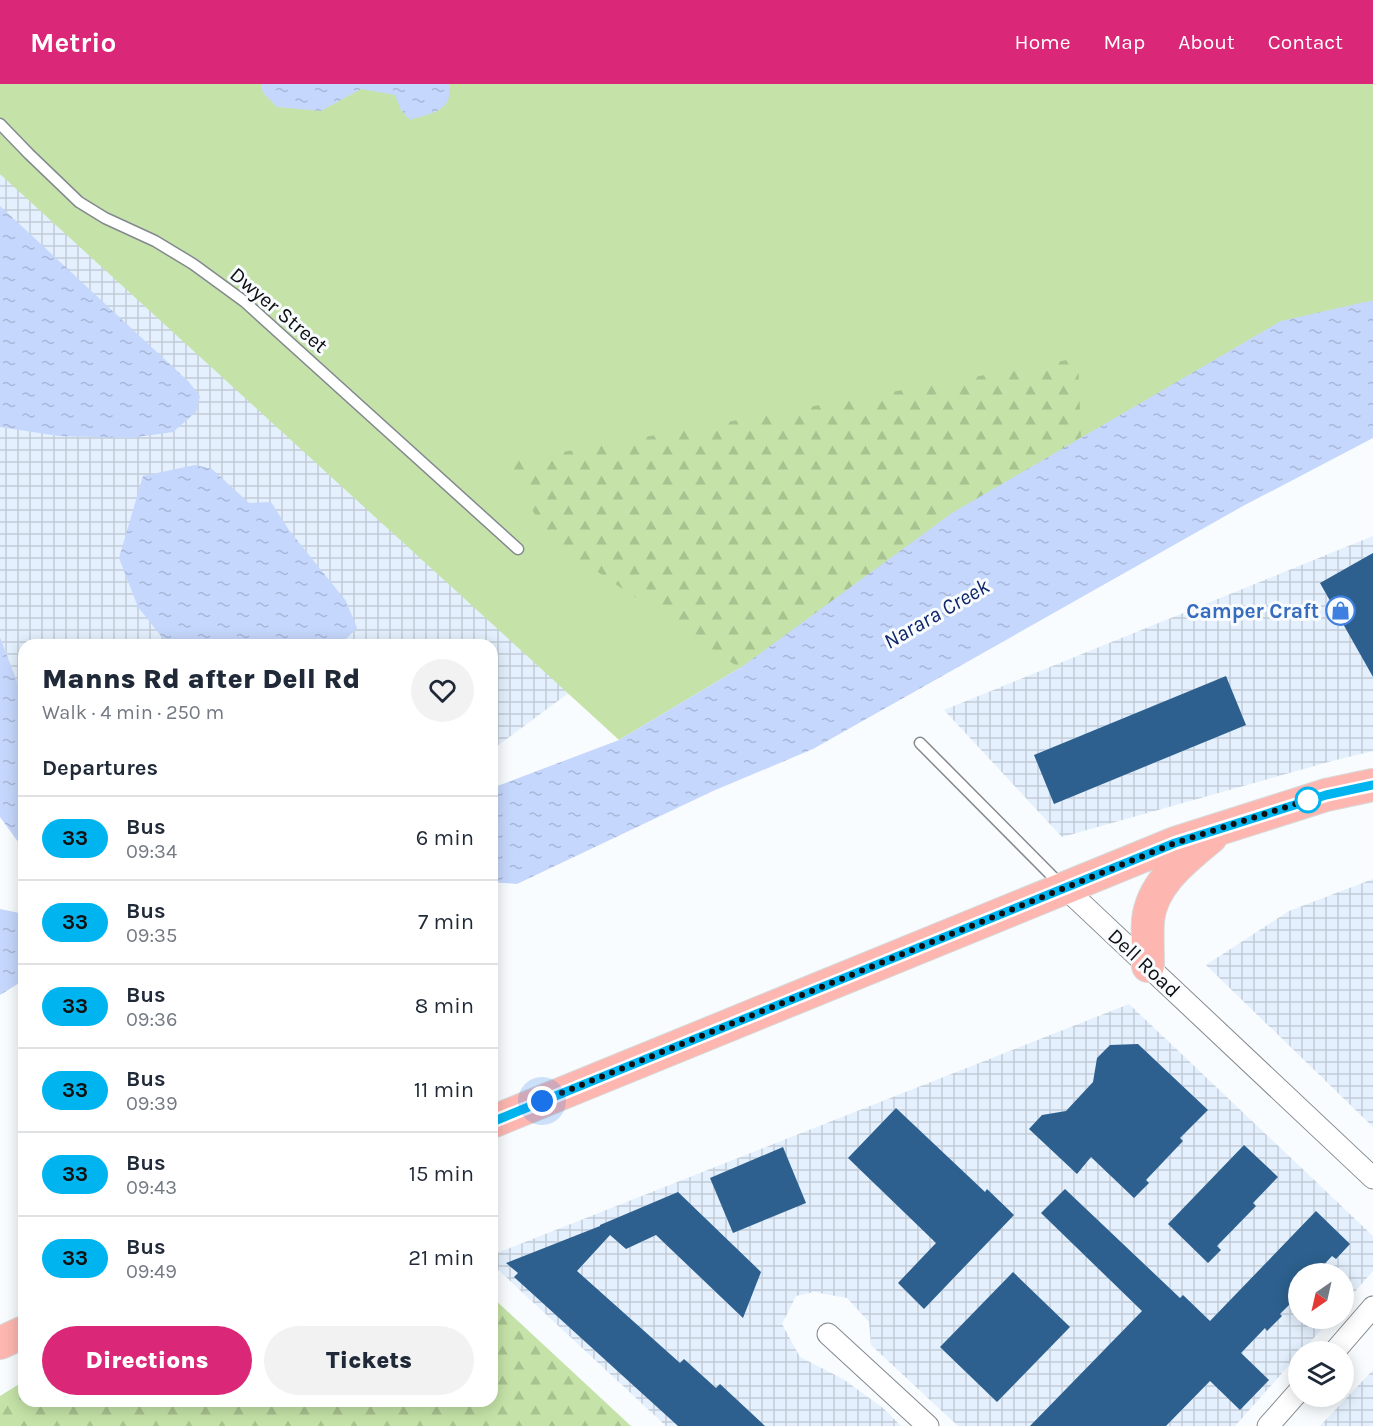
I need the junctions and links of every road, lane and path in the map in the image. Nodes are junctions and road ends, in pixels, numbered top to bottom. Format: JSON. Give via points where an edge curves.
{"nodes":[{"id":1,"x":0,"y":124,"type":"edge"},
{"id":2,"x":518,"y":549,"type":"dead end"},
{"id":3,"x":920,"y":743,"type":"dead end"},
{"id":4,"x":1373,"y":785,"type":"edge"},
{"id":5,"x":1221,"y":828,"type":"junction"},
{"id":6,"x":1064,"y":887,"type":"junction"},
{"id":7,"x":1148,"y":966,"type":"junction"},
{"id":8,"x":498,"y":1120,"type":"edge"},
{"id":9,"x":1373,"y":1178,"type":"edge"},
{"id":10,"x":1373,"y":1307,"type":"edge"},
{"id":11,"x":828,"y":1334,"type":"dead end"},
{"id":12,"x":18,"y":1335,"type":"edge"},
{"id":13,"x":1344,"y":1341,"type":"edge"},
{"id":14,"x":0,"y":1343,"type":"edge"},
{"id":15,"x":1288,"y":1403,"type":"edge"},
{"id":16,"x":928,"y":1426,"type":"edge"},
{"id":17,"x":1268,"y":1426,"type":"edge"}],
"edges":[{"from":1,"to":2,"type":"lane","name":"Dwyer Street","via":[[79,202],[155,241],[245,302]]},
{"from":3,"to":6,"type":"lane","name":"Dell Road"},
{"from":4,"to":5,"type":"main road","via":[[1326,795]]},
{"from":5,"to":6,"type":"main road"},
{"from":5,"to":7,"type":"main road","via":[[1177,866],[1155,895],[1148,918]]},
{"from":6,"to":7,"type":"street","name":"Dell Road"},
{"from":6,"to":8,"type":"main road"},
{"from":7,"to":9,"type":"street","name":"Dell Road"},
{"from":10,"to":13,"type":"street"},
{"from":11,"to":16,"type":"street"},
{"from":12,"to":14,"type":"main road"},
{"from":15,"to":17,"type":"street"}]}
